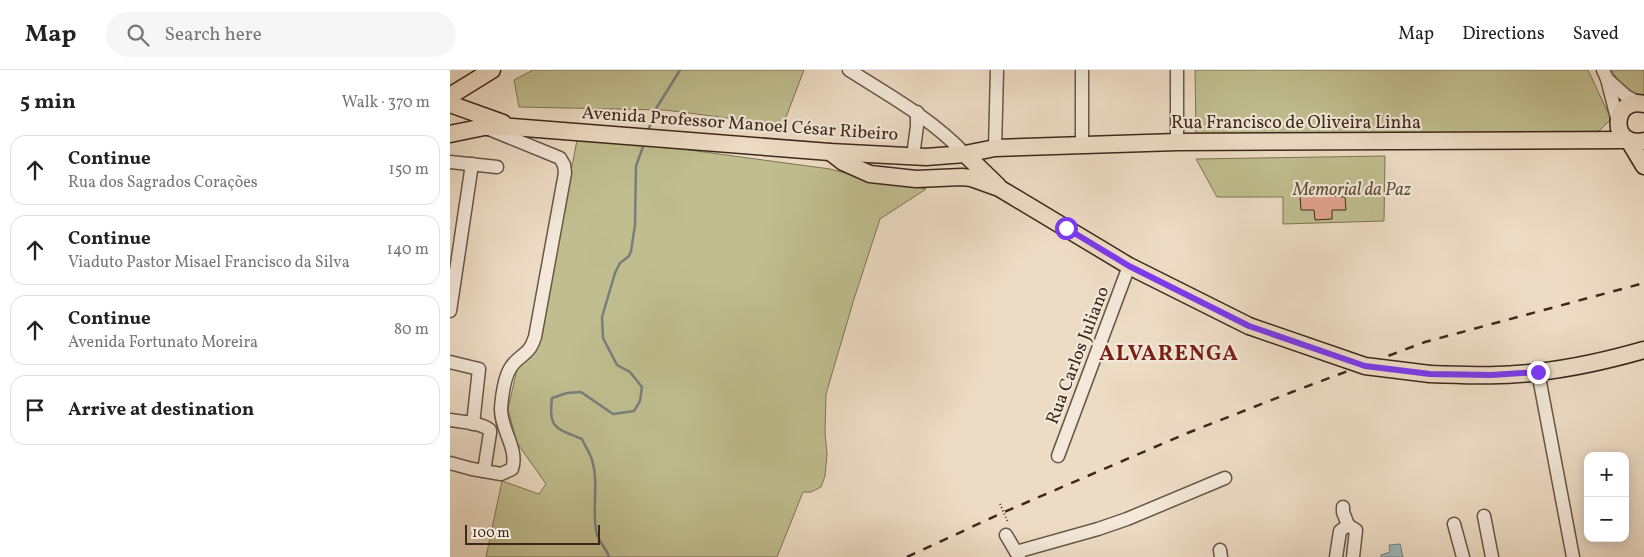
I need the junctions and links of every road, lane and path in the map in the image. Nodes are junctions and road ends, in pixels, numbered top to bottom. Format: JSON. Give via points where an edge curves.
{"nodes":[{"id":1,"x":849,"y":70,"type":"edge"},
{"id":2,"x":997,"y":70,"type":"edge"},
{"id":3,"x":1082,"y":70,"type":"edge"},
{"id":4,"x":1177,"y":70,"type":"edge"},
{"id":5,"x":483,"y":72,"type":"edge"},
{"id":6,"x":1605,"y":75,"type":"edge"},
{"id":7,"x":450,"y":84,"type":"edge"},
{"id":8,"x":450,"y":96,"type":"edge"},
{"id":9,"x":1642,"y":103,"type":"edge"},
{"id":10,"x":450,"y":104,"type":"edge"},
{"id":11,"x":472,"y":112,"type":"junction"},
{"id":12,"x":917,"y":112,"type":"junction"},
{"id":13,"x":484,"y":127,"type":"junction"},
{"id":14,"x":512,"y":127,"type":"junction"},
{"id":15,"x":450,"y":134,"type":"edge"},
{"id":16,"x":1627,"y":134,"type":"edge"},
{"id":17,"x":1177,"y":142,"type":"junction"},
{"id":18,"x":1082,"y":146,"type":"junction"},
{"id":19,"x":995,"y":148,"type":"junction"},
{"id":20,"x":830,"y":152,"type":"junction"},
{"id":21,"x":965,"y":154,"type":"junction"},
{"id":22,"x":913,"y":156,"type":"junction"},
{"id":23,"x":450,"y":162,"type":"edge"},
{"id":24,"x":472,"y":164,"type":"junction"},
{"id":25,"x":1644,"y":166,"type":"edge"},
{"id":26,"x":497,"y":167,"type":"dead end"},
{"id":27,"x":916,"y":179,"type":"junction"},
{"id":28,"x":999,"y":188,"type":"junction"},
{"id":29,"x":455,"y":241,"type":"edge"},
{"id":30,"x":454,"y":261,"type":"edge"},
{"id":31,"x":1129,"y":266,"type":"junction"},
{"id":32,"x":452,"y":281,"type":"edge"},
{"id":33,"x":451,"y":304,"type":"edge"},
{"id":34,"x":1644,"y":350,"type":"edge"},
{"id":35,"x":450,"y":362,"type":"edge"},
{"id":36,"x":1538,"y":372,"type":"junction"},
{"id":37,"x":450,"y":420,"type":"edge"},
{"id":38,"x":473,"y":424,"type":"junction"},
{"id":39,"x":1058,"y":456,"type":"dead end"},
{"id":40,"x":450,"y":463,"type":"edge"},
{"id":41,"x":484,"y":471,"type":"junction"},
{"id":42,"x":1225,"y":478,"type":"dead end"},
{"id":43,"x":1000,"y":504,"type":"dead end"},
{"id":44,"x":1343,"y":507,"type":"dead end"},
{"id":45,"x":1484,"y":516,"type":"dead end"},
{"id":46,"x":1008,"y":522,"type":"dead end"},
{"id":47,"x":1454,"y":524,"type":"dead end"},
{"id":48,"x":1348,"y":525,"type":"junction"},
{"id":49,"x":1006,"y":535,"type":"dead end"},
{"id":50,"x":1017,"y":554,"type":"edge"},
{"id":51,"x":1336,"y":557,"type":"edge"},
{"id":52,"x":1353,"y":557,"type":"edge"},
{"id":53,"x":1463,"y":557,"type":"edge"},
{"id":54,"x":1492,"y":557,"type":"edge"},
{"id":55,"x":1573,"y":557,"type":"edge"}],
"edges":[{"from":1,"to":12,"type":"street"},
{"from":2,"to":19,"type":"street"},
{"from":3,"to":18,"type":"street"},
{"from":4,"to":17,"type":"street"},
{"from":5,"to":7,"type":"main road"},
{"from":5,"to":8,"type":"main road"},
{"from":5,"to":11,"type":"main road","via":[[470,94]]},
{"from":6,"to":9,"type":"street","via":[[1626,96]]},
{"from":6,"to":16,"type":"street"},
{"from":9,"to":16,"type":"main road","via":[[1631,104],[1620,114]]},
{"from":10,"to":11,"type":"main road","name":"Avenida Professor Manoel César Ribeiro"},
{"from":11,"to":14,"type":"main road","name":"Avenida Professor Manoel César Ribeiro"},
{"from":12,"to":21,"type":"street"},
{"from":12,"to":22,"type":"street"},
{"from":13,"to":14,"type":"main road","name":"Avenida Professor Manoel César Ribeiro"},
{"from":13,"to":15,"type":"main road","name":"Avenida Professor Manoel César Ribeiro"},
{"from":13,"to":41,"type":"street","via":[[560,158],[565,173],[535,337],[530,348],[510,368],[505,382],[501,410],[514,462],[512,468],[501,474]]},
{"from":14,"to":20,"type":"main road","name":"Avenida Professor Manoel César Ribeiro"},
{"from":16,"to":17,"type":"main road","name":"Rua Francisco de Oliveira Linha","via":[[1608,133],[1583,141]]},
{"from":16,"to":25,"type":"main road"},
{"from":17,"to":18,"type":"main road","name":"Rua Francisco de Oliveira Linha"},
{"from":18,"to":19,"type":"main road","name":"Rua Francisco de Oliveira Linha"},
{"from":19,"to":21,"type":"main road","name":"Rua Francisco de Oliveira Linha"},
{"from":20,"to":22,"type":"main road","name":"Avenida Professor Manoel César Ribeiro"},
{"from":20,"to":27,"type":"main road","via":[[870,174]]},
{"from":21,"to":22,"type":"main road","name":"Avenida Professor Manoel César Ribeiro"},
{"from":21,"to":28,"type":"main road"},
{"from":22,"to":27,"type":"main road"},
{"from":23,"to":24,"type":"street"},
{"from":24,"to":26,"type":"street"},
{"from":24,"to":29,"type":"street"},
{"from":27,"to":28,"type":"main road","via":[[962,177]]},
{"from":28,"to":31,"type":"main road"},
{"from":29,"to":30,"type":"street"},
{"from":30,"to":32,"type":"street"},
{"from":31,"to":36,"type":"main road","bridge":true,"via":[[1249,326],[1365,366],[1430,374]]},
{"from":31,"to":39,"type":"street","name":"Rua Carlos Juliano"},
{"from":32,"to":33,"type":"street"},
{"from":34,"to":36,"type":"main road"},
{"from":35,"to":38,"type":"street","via":[[479,369]]},
{"from":36,"to":55,"type":"street"},
{"from":37,"to":38,"type":"street"},
{"from":38,"to":41,"type":"street","via":[[488,428],[490,433]]},
{"from":40,"to":41,"type":"street"},
{"from":42,"to":50,"type":"street","via":[[1127,519]]},
{"from":43,"to":46,"type":"path"},
{"from":44,"to":48,"type":"street"},
{"from":45,"to":54,"type":"street"},
{"from":47,"to":53,"type":"street"},
{"from":48,"to":51,"type":"street","via":[[1340,531]]},
{"from":48,"to":52,"type":"street","via":[[1356,530]]},
{"from":49,"to":50,"type":"street"}]}
